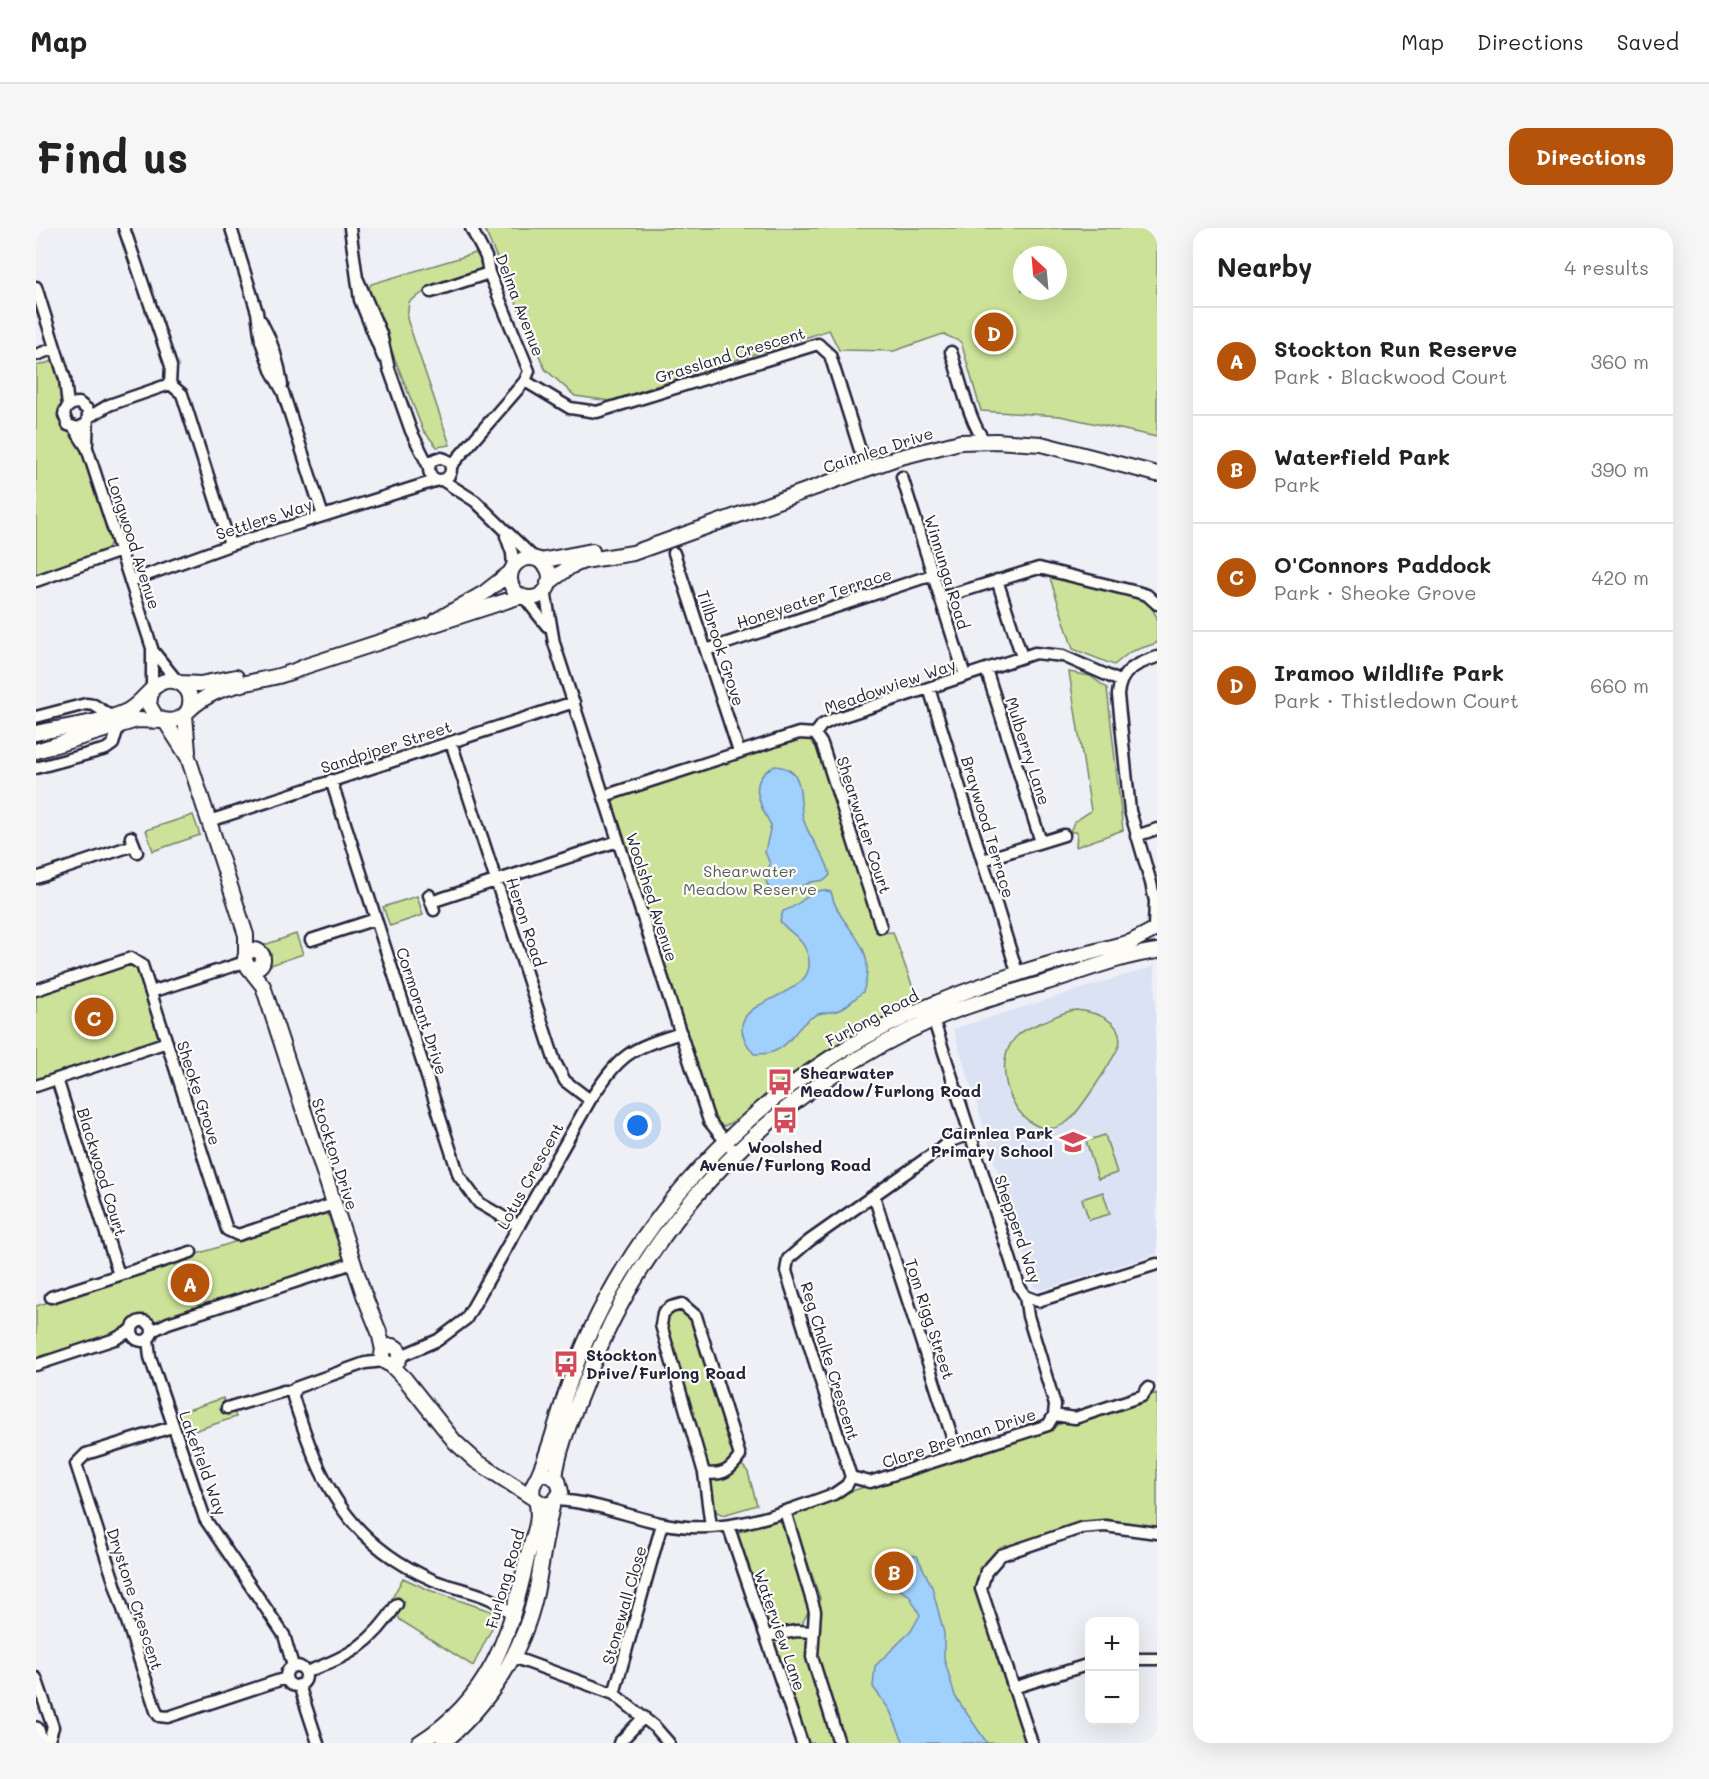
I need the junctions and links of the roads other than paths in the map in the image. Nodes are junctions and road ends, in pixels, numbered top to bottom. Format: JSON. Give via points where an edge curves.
{"nodes":[{"id":1,"x":124,"y":228,"type":"edge"},
{"id":2,"x":231,"y":228,"type":"edge"},
{"id":3,"x":350,"y":228,"type":"edge"},
{"id":4,"x":471,"y":228,"type":"edge"},
{"id":5,"x":489,"y":273,"type":"junction"},
{"id":6,"x":36,"y":287,"type":"edge"},
{"id":7,"x":431,"y":292,"type":"dead end"},
{"id":8,"x":55,"y":348,"type":"junction"},
{"id":9,"x":951,"y":352,"type":"dead end"},
{"id":10,"x":36,"y":355,"type":"edge"},
{"id":11,"x":525,"y":381,"type":"junction"},
{"id":12,"x":170,"y":384,"type":"junction"},
{"id":13,"x":82,"y":411,"type":"junction"},
{"id":14,"x":972,"y":422,"type":"junction"},
{"id":15,"x":74,"y":428,"type":"junction"},
{"id":16,"x":985,"y":441,"type":"junction"},
{"id":17,"x":416,"y":442,"type":"junction"},
{"id":18,"x":960,"y":442,"type":"junction"},
{"id":19,"x":87,"y":448,"type":"junction"},
{"id":20,"x":446,"y":463,"type":"junction"},
{"id":21,"x":429,"y":469,"type":"junction"},
{"id":22,"x":866,"y":470,"type":"junction"},
{"id":23,"x":1157,"y":474,"type":"edge"},
{"id":24,"x":902,"y":477,"type":"dead end"},
{"id":25,"x":440,"y":480,"type":"junction"},
{"id":26,"x":408,"y":489,"type":"junction"},
{"id":27,"x":464,"y":492,"type":"junction"},
{"id":28,"x":323,"y":516,"type":"junction"},
{"id":29,"x":502,"y":528,"type":"junction"},
{"id":30,"x":650,"y":545,"type":"junction"},
{"id":31,"x":230,"y":546,"type":"junction"},
{"id":32,"x":121,"y":551,"type":"junction"},
{"id":33,"x":674,"y":553,"type":"dead end"},
{"id":34,"x":538,"y":560,"type":"junction"},
{"id":35,"x":512,"y":570,"type":"junction"},
{"id":36,"x":932,"y":576,"type":"junction"},
{"id":37,"x":997,"y":580,"type":"junction"},
{"id":38,"x":36,"y":581,"type":"edge"},
{"id":39,"x":129,"y":581,"type":"junction"},
{"id":40,"x":547,"y":587,"type":"junction"},
{"id":41,"x":523,"y":596,"type":"junction"},
{"id":42,"x":940,"y":598,"type":"junction"},
{"id":43,"x":1157,"y":604,"type":"edge"},
{"id":44,"x":427,"y":627,"type":"junction"},
{"id":45,"x":554,"y":643,"type":"junction"},
{"id":46,"x":152,"y":648,"type":"junction"},
{"id":47,"x":705,"y":650,"type":"junction"},
{"id":48,"x":1022,"y":657,"type":"junction"},
{"id":49,"x":1157,"y":657,"type":"edge"},
{"id":50,"x":306,"y":666,"type":"junction"},
{"id":51,"x":986,"y":669,"type":"junction"},
{"id":52,"x":965,"y":676,"type":"junction"},
{"id":53,"x":1120,"y":681,"type":"junction"},
{"id":54,"x":179,"y":682,"type":"junction"},
{"id":55,"x":930,"y":688,"type":"junction"},
{"id":56,"x":152,"y":690,"type":"junction"},
{"id":57,"x":573,"y":702,"type":"junction"},
{"id":58,"x":186,"y":713,"type":"junction"},
{"id":59,"x":36,"y":717,"type":"edge"},
{"id":60,"x":115,"y":721,"type":"junction"},
{"id":61,"x":164,"y":721,"type":"junction"},
{"id":62,"x":36,"y":733,"type":"edge"},
{"id":63,"x":815,"y":734,"type":"junction"},
{"id":64,"x":451,"y":742,"type":"junction"},
{"id":65,"x":36,"y":751,"type":"edge"},
{"id":66,"x":739,"y":752,"type":"junction"},
{"id":67,"x":188,"y":757,"type":"junction"},
{"id":68,"x":36,"y":768,"type":"edge"},
{"id":69,"x":331,"y":780,"type":"junction"},
{"id":70,"x":603,"y":796,"type":"junction"},
{"id":71,"x":209,"y":821,"type":"junction"},
{"id":72,"x":1157,"y":829,"type":"edge"},
{"id":73,"x":1064,"y":835,"type":"dead end"},
{"id":74,"x":1136,"y":836,"type":"junction"},
{"id":75,"x":618,"y":841,"type":"junction"},
{"id":76,"x":1041,"y":842,"type":"junction"},
{"id":77,"x":134,"y":845,"type":"dead end"},
{"id":78,"x":983,"y":860,"type":"junction"},
{"id":79,"x":36,"y":878,"type":"edge"},
{"id":80,"x":497,"y":880,"type":"junction"},
{"id":81,"x":1151,"y":883,"type":"junction"},
{"id":82,"x":1157,"y":895,"type":"edge"},
{"id":83,"x":431,"y":902,"type":"dead end"},
{"id":84,"x":376,"y":919,"type":"junction"},
{"id":85,"x":881,"y":927,"type":"dead end"},
{"id":86,"x":1155,"y":927,"type":"edge"},
{"id":87,"x":311,"y":940,"type":"dead end"},
{"id":88,"x":1157,"y":950,"type":"edge"},
{"id":89,"x":252,"y":959,"type":"junction"},
{"id":90,"x":1018,"y":975,"type":"junction"},
{"id":91,"x":36,"y":990,"type":"edge"},
{"id":92,"x":151,"y":992,"type":"junction"},
{"id":93,"x":931,"y":1013,"type":"junction"},
{"id":94,"x":681,"y":1033,"type":"junction"},
{"id":95,"x":167,"y":1042,"type":"junction"},
{"id":96,"x":57,"y":1079,"type":"junction"},
{"id":97,"x":36,"y":1086,"type":"edge"},
{"id":98,"x":590,"y":1100,"type":"junction"},
{"id":99,"x":970,"y":1134,"type":"junction"},
{"id":100,"x":730,"y":1148,"type":"junction"},
{"id":101,"x":874,"y":1196,"type":"junction"},
{"id":102,"x":334,"y":1204,"type":"junction"},
{"id":103,"x":519,"y":1226,"type":"junction"},
{"id":104,"x":190,"y":1252,"type":"dead end"},
{"id":105,"x":353,"y":1263,"type":"junction"},
{"id":106,"x":1157,"y":1264,"type":"edge"},
{"id":107,"x":119,"y":1275,"type":"junction"},
{"id":108,"x":1025,"y":1296,"type":"junction"},
{"id":109,"x":51,"y":1297,"type":"dead end"},
{"id":110,"x":143,"y":1334,"type":"junction"},
{"id":111,"x":391,"y":1354,"type":"junction"},
{"id":112,"x":36,"y":1365,"type":"edge"},
{"id":113,"x":1148,"y":1388,"type":"dead end"},
{"id":114,"x":293,"y":1391,"type":"junction"},
{"id":115,"x":227,"y":1408,"type":"dead end"},
{"id":116,"x":1054,"y":1415,"type":"junction"},
{"id":117,"x":172,"y":1427,"type":"junction"},
{"id":118,"x":957,"y":1452,"type":"junction"},
{"id":119,"x":704,"y":1473,"type":"junction"},
{"id":120,"x":851,"y":1477,"type":"junction"},
{"id":121,"x":535,"y":1489,"type":"junction"},
{"id":122,"x":557,"y":1492,"type":"junction"},
{"id":123,"x":785,"y":1511,"type":"junction"},
{"id":124,"x":662,"y":1524,"type":"junction"},
{"id":125,"x":711,"y":1527,"type":"junction"},
{"id":126,"x":729,"y":1528,"type":"junction"},
{"id":127,"x":1157,"y":1533,"type":"edge"},
{"id":128,"x":521,"y":1593,"type":"junction"},
{"id":129,"x":499,"y":1602,"type":"junction"},
{"id":130,"x":397,"y":1604,"type":"dead end"},
{"id":131,"x":514,"y":1619,"type":"junction"},
{"id":132,"x":813,"y":1632,"type":"junction"},
{"id":133,"x":766,"y":1636,"type":"junction"},
{"id":134,"x":507,"y":1654,"type":"junction"},
{"id":135,"x":1139,"y":1659,"type":"edge"},
{"id":136,"x":1157,"y":1659,"type":"edge"},
{"id":137,"x":1085,"y":1665,"type":"edge"},
{"id":138,"x":293,"y":1666,"type":"junction"},
{"id":139,"x":306,"y":1672,"type":"junction"},
{"id":140,"x":36,"y":1678,"type":"edge"},
{"id":141,"x":286,"y":1678,"type":"junction"},
{"id":142,"x":299,"y":1685,"type":"junction"},
{"id":143,"x":1013,"y":1688,"type":"junction"},
{"id":144,"x":614,"y":1694,"type":"junction"},
{"id":145,"x":644,"y":1717,"type":"junction"},
{"id":146,"x":36,"y":1730,"type":"edge"},
{"id":147,"x":50,"y":1741,"type":"edge"},
{"id":148,"x":318,"y":1743,"type":"edge"},
{"id":149,"x":419,"y":1743,"type":"edge"},
{"id":150,"x":443,"y":1743,"type":"edge"},
{"id":151,"x":619,"y":1743,"type":"edge"},
{"id":152,"x":669,"y":1743,"type":"edge"},
{"id":153,"x":802,"y":1743,"type":"edge"},
{"id":154,"x":839,"y":1743,"type":"edge"},
{"id":155,"x":1032,"y":1743,"type":"edge"}],
"edges":[{"from":1,"to":12,"type":"street","via":[[171,366]]},
{"from":2,"to":28,"type":"street","via":[[257,312],[280,368],[283,392]]},
{"from":3,"to":17,"type":"street","via":[[358,280],[381,334],[389,369]]},
{"from":4,"to":5,"type":"street","name":"Delma Avenue","via":[[486,257]]},
{"from":5,"to":7,"type":"street"},
{"from":5,"to":11,"type":"street","name":"Delma Avenue","via":[[529,367]]},
{"from":6,"to":8,"type":"street","name":"Longwood Avenue"},
{"from":8,"to":10,"type":"street"},
{"from":8,"to":13,"type":"street","name":"Longwood Avenue","via":[[65,379]]},
{"from":9,"to":14,"type":"street"},
{"from":11,"to":20,"type":"street","name":"Delma Avenue","via":[[468,445]]},
{"from":11,"to":22,"type":"street","name":"Grassland Crescent","via":[[570,408],[597,412],[818,344],[830,355]]},
{"from":12,"to":13,"type":"street"},
{"from":12,"to":31,"type":"street","via":[[182,394]]},
{"from":13,"to":15,"type":"street"},
{"from":13,"to":15,"type":"street","name":"Longwood Avenue","via":[[64,419]]},
{"from":13,"to":19,"type":"street","name":"Longwood Avenue"},
{"from":14,"to":16,"type":"street"},
{"from":14,"to":18,"type":"street"},
{"from":15,"to":19,"type":"street","name":"Longwood Avenue"},
{"from":16,"to":18,"type":"street","name":"Cairnlea Drive"},
{"from":16,"to":23,"type":"street","name":"Cairnlea Drive","via":[[1041,444]]},
{"from":17,"to":20,"type":"street"},
{"from":17,"to":21,"type":"street"},
{"from":18,"to":22,"type":"street","name":"Cairnlea Drive"},
{"from":19,"to":32,"type":"street","name":"Longwood Avenue"},
{"from":20,"to":21,"type":"street","name":"Settlers Way","via":[[432,461]]},
{"from":20,"to":25,"type":"street"},
{"from":20,"to":27,"type":"street"},
{"from":21,"to":25,"type":"street"},
{"from":21,"to":26,"type":"street","name":"Settlers Way"},
{"from":22,"to":30,"type":"street","name":"Cairnlea Drive"},
{"from":24,"to":36,"type":"street","name":"Winnunga Road"},
{"from":25,"to":26,"type":"street","name":"Settlers Way"},
{"from":25,"to":27,"type":"street"},
{"from":26,"to":28,"type":"street","name":"Settlers Way"},
{"from":27,"to":29,"type":"street"},
{"from":28,"to":31,"type":"street","name":"Settlers Way"},
{"from":29,"to":34,"type":"street"},
{"from":29,"to":35,"type":"street","via":[[512,553]]},
{"from":30,"to":34,"type":"street","name":"Cairnlea Drive"},
{"from":30,"to":40,"type":"street","name":"Cairnlea Drive","via":[[620,557],[571,566]]},
{"from":31,"to":39,"type":"street","name":"Settlers Way"},
{"from":32,"to":38,"type":"street"},
{"from":32,"to":39,"type":"street","name":"Longwood Avenue"},
{"from":33,"to":47,"type":"street","name":"Tillbrook Grove"},
{"from":34,"to":35,"type":"street","via":[[523,560]]},
{"from":34,"to":40,"type":"street","via":[[548,571]]},
{"from":35,"to":41,"type":"street","via":[[513,588]]},
{"from":35,"to":44,"type":"street","via":[[484,593]]},
{"from":36,"to":42,"type":"street","name":"Winnunga Road"},
{"from":36,"to":47,"type":"street","name":"Honeyeater Terrace"},
{"from":37,"to":42,"type":"street"},
{"from":37,"to":43,"type":"street","via":[[1031,569],[1046,569],[1147,595]]},
{"from":37,"to":48,"type":"street"},
{"from":39,"to":46,"type":"street","name":"Longwood Avenue"},
{"from":40,"to":41,"type":"street","via":[[536,596]]},
{"from":40,"to":45,"type":"street","name":"Woolshed Avenue"},
{"from":41,"to":44,"type":"street"},
{"from":41,"to":45,"type":"street","name":"Woolshed Avenue","via":[[544,621]]},
{"from":42,"to":52,"type":"street","name":"Winnunga Road"},
{"from":44,"to":50,"type":"street"},
{"from":45,"to":57,"type":"street","name":"Woolshed Avenue"},
{"from":46,"to":54,"type":"street","name":"Longwood Avenue"},
{"from":46,"to":56,"type":"street","name":"Longwood Avenue"},
{"from":47,"to":66,"type":"street","name":"Tillbrook Grove"},
{"from":48,"to":51,"type":"street","name":"Meadowview Way"},
{"from":48,"to":53,"type":"street","name":"Meadowview Way","via":[[1035,653],[1063,656]]},
{"from":49,"to":53,"type":"street","via":[[1134,665]]},
{"from":50,"to":54,"type":"street","via":[[200,684]]},
{"from":50,"to":58,"type":"street","via":[[280,677],[221,689],[201,698]]},
{"from":51,"to":52,"type":"street","name":"Meadowview Way"},
{"from":51,"to":76,"type":"street","name":"Mulberry Lane"},
{"from":52,"to":55,"type":"street","name":"Meadowview Way"},
{"from":53,"to":74,"type":"street","via":[[1118,695]]},
{"from":54,"to":56,"type":"street","via":[[163,681]]},
{"from":54,"to":58,"type":"street","via":[[189,693]]},
{"from":55,"to":63,"type":"street","name":"Meadowview Way","via":[[834,719]]},
{"from":55,"to":78,"type":"street","name":"Braywood Terrace"},
{"from":56,"to":60,"type":"street"},
{"from":56,"to":61,"type":"street","via":[[151,711]]},
{"from":57,"to":64,"type":"street","name":"Sandpiper Street"},
{"from":57,"to":70,"type":"street","name":"Woolshed Avenue"},
{"from":58,"to":61,"type":"street","via":[[176,721]]},
{"from":58,"to":67,"type":"street"},
{"from":59,"to":60,"type":"street","via":[[86,704],[94,705]]},
{"from":60,"to":61,"type":"street"},
{"from":60,"to":62,"type":"street"},
{"from":60,"to":65,"type":"street"},
{"from":60,"to":68,"type":"street","via":[[113,744],[106,749]]},
{"from":61,"to":67,"type":"street"},
{"from":63,"to":66,"type":"street","name":"Meadowview Way","via":[[799,733]]},
{"from":63,"to":85,"type":"street","name":"Shearwater Court","via":[[822,744]]},
{"from":64,"to":69,"type":"street","name":"Sandpiper Street"},
{"from":64,"to":80,"type":"street","name":"Heron Road"},
{"from":66,"to":70,"type":"street","name":"Meadowview Way"},
{"from":67,"to":71,"type":"street"},
{"from":69,"to":71,"type":"street","name":"Sandpiper Street"},
{"from":69,"to":84,"type":"street","name":"Cormorant Drive"},
{"from":70,"to":75,"type":"street","name":"Woolshed Avenue"},
{"from":71,"to":89,"type":"street"},
{"from":72,"to":74,"type":"street"},
{"from":73,"to":76,"type":"street"},
{"from":74,"to":81,"type":"street"},
{"from":75,"to":80,"type":"street"},
{"from":75,"to":94,"type":"street","name":"Woolshed Avenue"},
{"from":76,"to":78,"type":"street"},
{"from":77,"to":79,"type":"street"},
{"from":78,"to":90,"type":"street","name":"Braywood Terrace"},
{"from":80,"to":83,"type":"street"},
{"from":80,"to":98,"type":"street","name":"Heron Road","via":[[555,1062],[565,1081]]},
{"from":81,"to":82,"type":"street"},
{"from":81,"to":86,"type":"street"},
{"from":84,"to":87,"type":"street"},
{"from":84,"to":103,"type":"street","name":"Cormorant Drive","via":[[459,1176],[479,1203]]},
{"from":86,"to":88,"type":"street","via":[[1152,942]]},
{"from":86,"to":90,"type":"street","name":"Furlong Road","via":[[1131,942]]},
{"from":88,"to":93,"type":"street","name":"Furlong Road"},
{"from":89,"to":92,"type":"street"},
{"from":89,"to":102,"type":"street","name":"Stockton Drive"},
{"from":90,"to":93,"type":"street","name":"Furlong Road"},
{"from":91,"to":92,"type":"street","name":"Sheoke Grove","via":[[131,958],[142,965]]},
{"from":92,"to":95,"type":"street","name":"Sheoke Grove"},
{"from":93,"to":99,"type":"street","name":"Shepperd Way"},
{"from":93,"to":100,"type":"street","name":"Furlong Road","via":[[873,1033],[798,1080]]},
{"from":94,"to":98,"type":"street","name":"Lotus Crescent","via":[[628,1053],[611,1068]]},
{"from":94,"to":100,"type":"street","name":"Woolshed Avenue","via":[[709,1121]]},
{"from":95,"to":96,"type":"street"},
{"from":95,"to":102,"type":"street","name":"Sheoke Grove","via":[[229,1232],[238,1235]]},
{"from":96,"to":97,"type":"street"},
{"from":96,"to":107,"type":"street","name":"Blackwood Court"},
{"from":98,"to":103,"type":"street","name":"Lotus Crescent"},
{"from":99,"to":101,"type":"street","name":"Reg Chalke Crescent","via":[[951,1141]]},
{"from":99,"to":108,"type":"street","name":"Shepperd Way"},
{"from":100,"to":121,"type":"street","name":"Furlong Road","via":[[672,1201],[606,1300],[569,1382]]},
{"from":100,"to":122,"type":"street","name":"Furlong Road","via":[[666,1232],[623,1300],[591,1366],[559,1450]]},
{"from":101,"to":118,"type":"street","name":"Tom Rigg Street"},
{"from":101,"to":120,"type":"street","name":"Reg Chalke Crescent","via":[[809,1241],[788,1259],[786,1271]]},
{"from":102,"to":105,"type":"street","name":"Stockton Drive"},
{"from":103,"to":111,"type":"street","name":"Lotus Crescent","via":[[466,1319],[438,1340]]},
{"from":104,"to":107,"type":"street"},
{"from":105,"to":110,"type":"street"},
{"from":105,"to":111,"type":"street","name":"Stockton Drive"},
{"from":106,"to":108,"type":"street","name":"Shepperd Way","via":[[1038,1301]]},
{"from":107,"to":109,"type":"street"},
{"from":108,"to":116,"type":"street","name":"Clare Brennan Drive","via":[[1055,1405]]},
{"from":110,"to":112,"type":"street"},
{"from":110,"to":117,"type":"street","name":"Lakefield Way"},
{"from":111,"to":114,"type":"street","via":[[298,1385]]},
{"from":111,"to":121,"type":"street","via":[[454,1442],[507,1479]]},
{"from":113,"to":116,"type":"street","via":[[1142,1396],[1075,1418]]},
{"from":114,"to":115,"type":"street","via":[[284,1390]]},
{"from":114,"to":129,"type":"street","via":[[319,1472],[360,1531],[402,1563],[433,1580]]},
{"from":116,"to":118,"type":"street","name":"Clare Brennan Drive","via":[[1048,1425]]},
{"from":117,"to":138,"type":"street","name":"Lakefield Way","via":[[205,1519],[284,1635]]},
{"from":117,"to":141,"type":"street","name":"Drystone Crescent","via":[[86,1454],[76,1464],[156,1711],[162,1717],[172,1716]]},
{"from":118,"to":120,"type":"street","name":"Clare Brennan Drive","via":[[870,1482]]},
{"from":119,"to":119,"type":"street","via":[[661,1325],[663,1313],[682,1304],[696,1316],[740,1456],[731,1469],[717,1475]]},
{"from":119,"to":125,"type":"street"},
{"from":120,"to":123,"type":"street","via":[[841,1491]]},
{"from":121,"to":122,"type":"street","via":[[544,1504]]},
{"from":121,"to":122,"type":"street","via":[[546,1475]]},
{"from":121,"to":128,"type":"street","name":"Furlong Road","via":[[539,1520]]},
{"from":122,"to":124,"type":"street"},
{"from":122,"to":134,"type":"street","name":"Furlong Road","via":[[531,1611]]},
{"from":123,"to":126,"type":"street"},
{"from":123,"to":132,"type":"street","via":[[815,1611]]},
{"from":124,"to":125,"type":"street"},
{"from":124,"to":144,"type":"street","name":"Stonewall Close"},
{"from":125,"to":126,"type":"street"},
{"from":126,"to":133,"type":"street","name":"Waterview Lane"},
{"from":127,"to":143,"type":"street","via":[[1105,1526],[1081,1528],[1001,1555],[987,1572],[981,1589]]},
{"from":128,"to":129,"type":"street","via":[[514,1600]]},
{"from":128,"to":131,"type":"street","name":"Furlong Road"},
{"from":129,"to":131,"type":"street"},
{"from":130,"to":139,"type":"street","via":[[362,1645],[342,1659]]},
{"from":131,"to":134,"type":"street","name":"Furlong Road"},
{"from":132,"to":133,"type":"street","via":[[797,1630]]},
{"from":132,"to":154,"type":"street","via":[[812,1657]]},
{"from":133,"to":153,"type":"street","name":"Waterview Lane"},
{"from":134,"to":144,"type":"street"},
{"from":134,"to":149,"type":"street","name":"Furlong Road","via":[[462,1707]]},
{"from":134,"to":150,"type":"street","name":"Furlong Road","via":[[505,1673],[475,1713]]},
{"from":135,"to":136,"type":"street"},
{"from":137,"to":143,"type":"street"},
{"from":138,"to":139,"type":"street"},
{"from":138,"to":141,"type":"street","via":[[286,1672]]},
{"from":139,"to":142,"type":"street"},
{"from":140,"to":147,"type":"street","via":[[51,1719]]},
{"from":141,"to":142,"type":"street"},
{"from":142,"to":148,"type":"street"},
{"from":143,"to":155,"type":"street"},
{"from":144,"to":145,"type":"street"},
{"from":145,"to":151,"type":"street"},
{"from":145,"to":152,"type":"street"},
{"from":146,"to":147,"type":"main road"}]}
